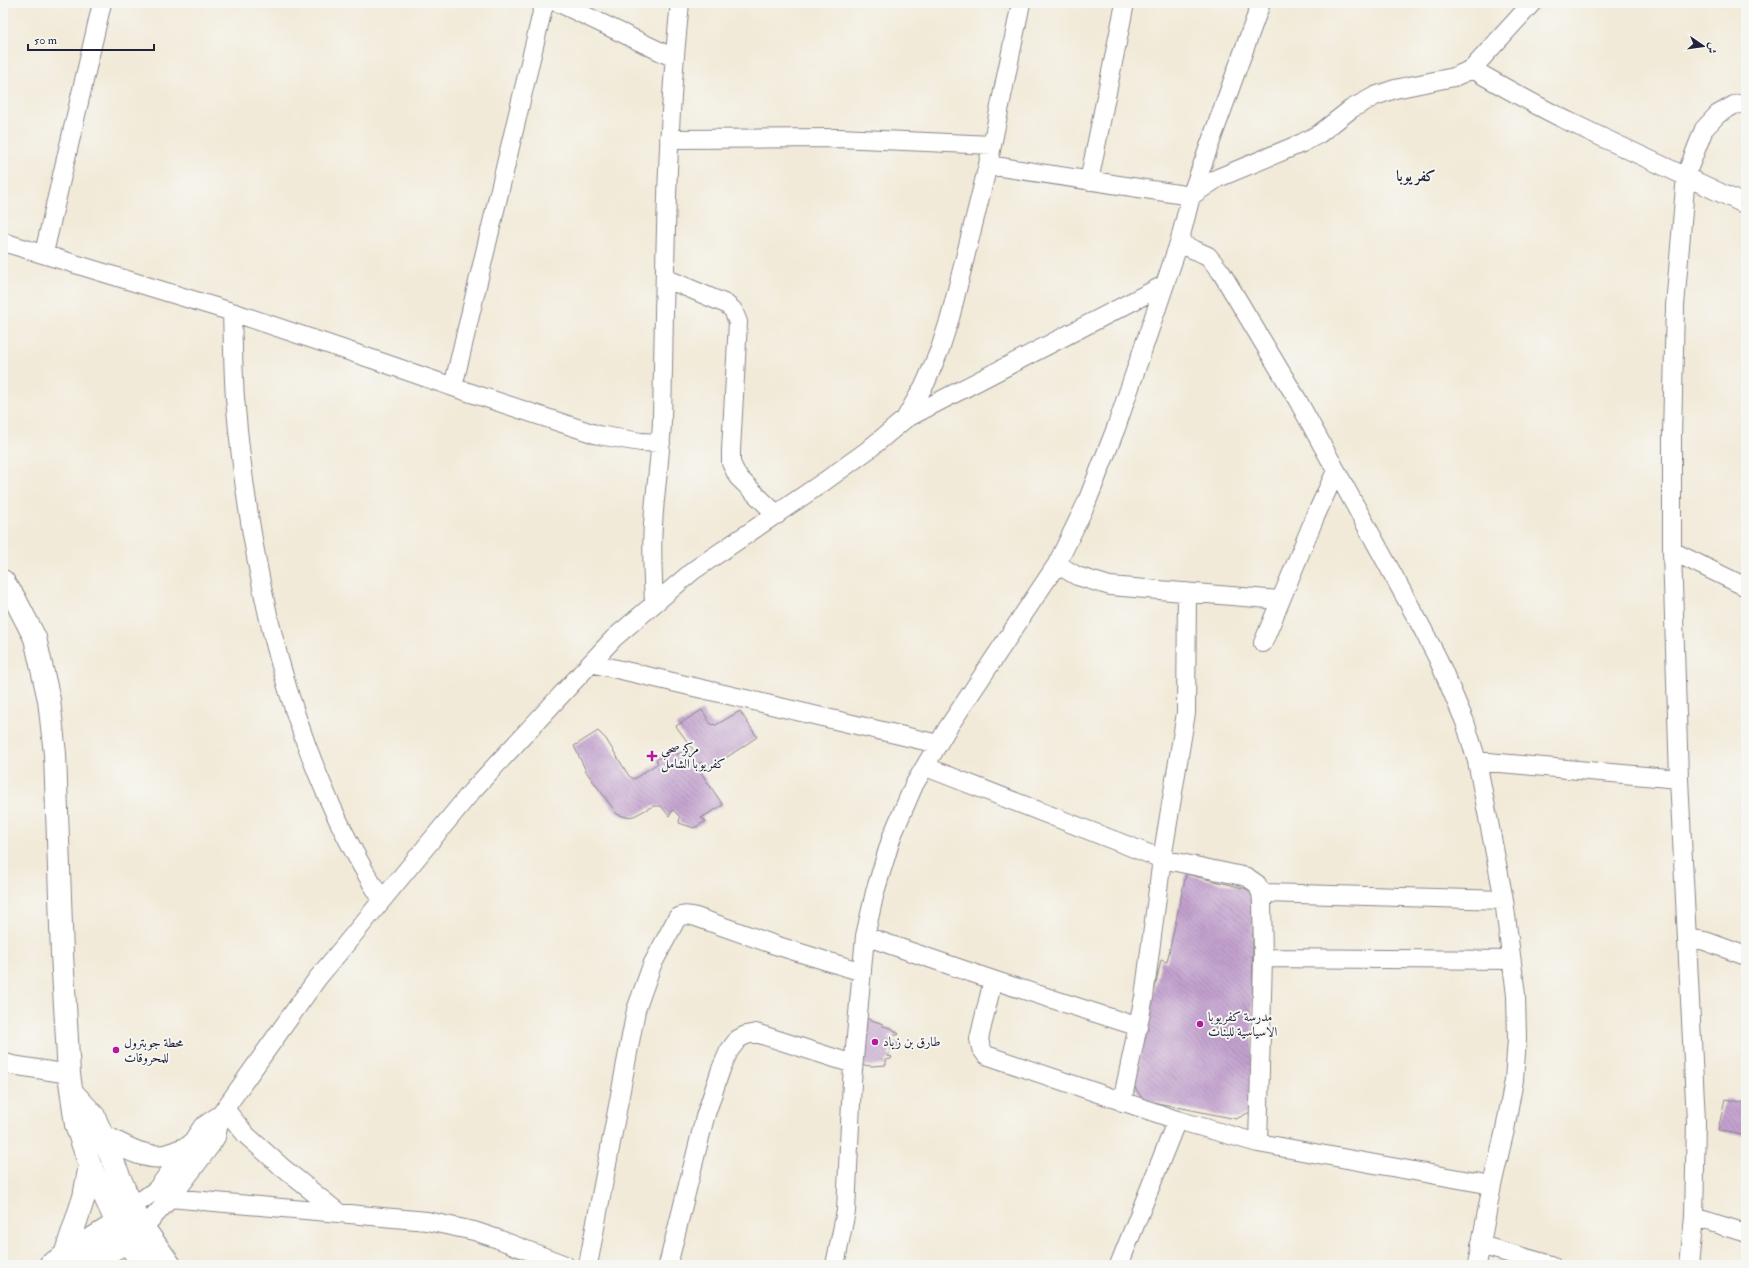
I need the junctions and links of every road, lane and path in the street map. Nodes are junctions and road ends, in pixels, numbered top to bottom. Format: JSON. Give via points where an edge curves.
{"nodes":[{"id":1,"x":102,"y":3,"type":"edge"},
{"id":2,"x":547,"y":3,"type":"edge"},
{"id":3,"x":559,"y":3,"type":"edge"},
{"id":4,"x":680,"y":3,"type":"edge"},
{"id":5,"x":1021,"y":3,"type":"edge"},
{"id":6,"x":1124,"y":3,"type":"edge"},
{"id":7,"x":1261,"y":3,"type":"edge"},
{"id":8,"x":1532,"y":3,"type":"edge"},
{"id":9,"x":674,"y":58,"type":"junction"},
{"id":10,"x":1472,"y":69,"type":"junction"},
{"id":11,"x":1746,"y":103,"type":"edge"},
{"id":12,"x":669,"y":139,"type":"junction"},
{"id":13,"x":992,"y":145,"type":"junction"},
{"id":14,"x":988,"y":165,"type":"junction"},
{"id":15,"x":1686,"y":175,"type":"junction"},
{"id":16,"x":1089,"y":181,"type":"junction"},
{"id":17,"x":1191,"y":196,"type":"junction"},
{"id":18,"x":1746,"y":206,"type":"edge"},
{"id":19,"x":3,"y":242,"type":"edge"},
{"id":20,"x":1179,"y":243,"type":"junction"},
{"id":21,"x":44,"y":253,"type":"junction"},
{"id":22,"x":665,"y":278,"type":"junction"},
{"id":23,"x":1164,"y":285,"type":"junction"},
{"id":24,"x":232,"y":312,"type":"junction"},
{"id":25,"x":453,"y":387,"type":"junction"},
{"id":26,"x":905,"y":419,"type":"junction"},
{"id":27,"x":662,"y":443,"type":"junction"},
{"id":28,"x":1336,"y":471,"type":"junction"},
{"id":29,"x":777,"y":515,"type":"junction"},
{"id":30,"x":1672,"y":551,"type":"junction"},
{"id":31,"x":1057,"y":564,"type":"junction"},
{"id":32,"x":3,"y":581,"type":"edge"},
{"id":33,"x":1746,"y":587,"type":"edge"},
{"id":34,"x":1187,"y":592,"type":"junction"},
{"id":35,"x":1280,"y":600,"type":"junction"},
{"id":36,"x":654,"y":603,"type":"junction"},
{"id":37,"x":1263,"y":643,"type":"dead end"},
{"id":38,"x":591,"y":663,"type":"junction"},
{"id":39,"x":938,"y":744,"type":"junction"},
{"id":40,"x":1477,"y":761,"type":"junction"},
{"id":41,"x":926,"y":767,"type":"junction"},
{"id":42,"x":1679,"y":779,"type":"junction"},
{"id":43,"x":1162,"y":859,"type":"junction"},
{"id":44,"x":1261,"y":893,"type":"junction"},
{"id":45,"x":382,"y":900,"type":"junction"},
{"id":46,"x":1504,"y":900,"type":"junction"},
{"id":47,"x":865,"y":936,"type":"junction"},
{"id":48,"x":1688,"y":938,"type":"junction"},
{"id":49,"x":1746,"y":956,"type":"edge"},
{"id":50,"x":1263,"y":958,"type":"junction"},
{"id":51,"x":1511,"y":960,"type":"junction"},
{"id":52,"x":862,"y":972,"type":"junction"},
{"id":53,"x":993,"y":980,"type":"junction"},
{"id":54,"x":1139,"y":1027,"type":"junction"},
{"id":55,"x":3,"y":1062,"type":"edge"},
{"id":56,"x":853,"y":1064,"type":"junction"},
{"id":57,"x":70,"y":1083,"type":"junction"},
{"id":58,"x":1122,"y":1102,"type":"junction"},
{"id":59,"x":223,"y":1111,"type":"junction"},
{"id":60,"x":1177,"y":1120,"type":"junction"},
{"id":61,"x":101,"y":1135,"type":"junction"},
{"id":62,"x":1258,"y":1143,"type":"junction"},
{"id":63,"x":188,"y":1148,"type":"junction"},
{"id":64,"x":90,"y":1165,"type":"junction"},
{"id":65,"x":1492,"y":1185,"type":"junction"},
{"id":66,"x":170,"y":1198,"type":"junction"},
{"id":67,"x":132,"y":1207,"type":"junction"},
{"id":68,"x":339,"y":1213,"type":"junction"},
{"id":69,"x":1694,"y":1216,"type":"junction"},
{"id":70,"x":117,"y":1223,"type":"junction"},
{"id":71,"x":143,"y":1227,"type":"junction"},
{"id":72,"x":1746,"y":1233,"type":"edge"},
{"id":73,"x":127,"y":1242,"type":"junction"},
{"id":74,"x":1480,"y":1244,"type":"junction"},
{"id":75,"x":58,"y":1260,"type":"edge"},
{"id":76,"x":84,"y":1265,"type":"edge"},
{"id":77,"x":144,"y":1265,"type":"edge"},
{"id":78,"x":170,"y":1265,"type":"edge"},
{"id":79,"x":565,"y":1265,"type":"edge"},
{"id":80,"x":588,"y":1265,"type":"edge"},
{"id":81,"x":668,"y":1265,"type":"edge"},
{"id":82,"x":835,"y":1265,"type":"edge"},
{"id":83,"x":1119,"y":1265,"type":"edge"},
{"id":84,"x":1477,"y":1265,"type":"edge"},
{"id":85,"x":1551,"y":1265,"type":"edge"},
{"id":86,"x":1689,"y":1265,"type":"edge"}],
"edges":[{"from":1,"to":21,"type":"street"},
{"from":2,"to":25,"type":"street","via":[[543,8]]},
{"from":3,"to":9,"type":"street"},
{"from":4,"to":9,"type":"street"},
{"from":5,"to":13,"type":"street"},
{"from":6,"to":16,"type":"street"},
{"from":7,"to":17,"type":"street"},
{"from":8,"to":10,"type":"street"},
{"from":9,"to":12,"type":"street"},
{"from":10,"to":15,"type":"street","via":[[1571,123]]},
{"from":10,"to":17,"type":"street","via":[[1376,96],[1351,109],[1319,134],[1218,178]]},
{"from":11,"to":15,"type":"street","via":[[1718,114],[1704,129]]},
{"from":12,"to":13,"type":"street","via":[[839,138]]},
{"from":12,"to":22,"type":"street"},
{"from":13,"to":14,"type":"street"},
{"from":14,"to":16,"type":"street"},
{"from":14,"to":26,"type":"street","via":[[970,243],[940,349],[926,382]]},
{"from":15,"to":18,"type":"street"},
{"from":15,"to":30,"type":"street","via":[[1675,306]]},
{"from":16,"to":17,"type":"street"},
{"from":17,"to":20,"type":"street"},
{"from":19,"to":21,"type":"street"},
{"from":20,"to":23,"type":"street"},
{"from":20,"to":28,"type":"street","via":[[1208,256],[1221,272],[1293,392]]},
{"from":21,"to":24,"type":"street"},
{"from":22,"to":27,"type":"street"},
{"from":22,"to":29,"type":"street","via":[[722,302],[733,310],[738,322],[731,463],[738,477]]},
{"from":23,"to":26,"type":"street"},
{"from":23,"to":31,"type":"street","via":[[1101,469]]},
{"from":24,"to":25,"type":"street"},
{"from":24,"to":45,"type":"street","via":[[235,397],[244,484],[259,575],[285,682],[337,822],[360,866]]},
{"from":25,"to":27,"type":"street","via":[[598,434]]},
{"from":26,"to":29,"type":"street","via":[[856,459]]},
{"from":27,"to":36,"type":"street","via":[[653,525]]},
{"from":28,"to":35,"type":"street"},
{"from":28,"to":40,"type":"street","via":[[1438,659],[1465,722]]},
{"from":29,"to":36,"type":"street","via":[[694,570]]},
{"from":30,"to":33,"type":"street"},
{"from":30,"to":42,"type":"street"},
{"from":31,"to":34,"type":"street","via":[[1077,576],[1110,586]]},
{"from":31,"to":39,"type":"street"},
{"from":32,"to":57,"type":"main road","via":[[35,638],[49,700],[55,754],[62,954]]},
{"from":34,"to":35,"type":"street"},
{"from":34,"to":43,"type":"street","via":[[1186,713]]},
{"from":35,"to":37,"type":"street"},
{"from":36,"to":38,"type":"street","via":[[614,638]]},
{"from":38,"to":39,"type":"street"},
{"from":38,"to":45,"type":"street","via":[[472,791]]},
{"from":39,"to":41,"type":"street"},
{"from":40,"to":42,"type":"street"},
{"from":40,"to":46,"type":"street"},
{"from":41,"to":43,"type":"street"},
{"from":41,"to":47,"type":"street","via":[[914,785],[892,836]]},
{"from":42,"to":48,"type":"street"},
{"from":43,"to":44,"type":"street","via":[[1247,877],[1257,884]]},
{"from":43,"to":54,"type":"street"},
{"from":44,"to":46,"type":"street"},
{"from":44,"to":50,"type":"street"},
{"from":45,"to":59,"type":"street","via":[[317,979]]},
{"from":46,"to":51,"type":"street"},
{"from":47,"to":52,"type":"street"},
{"from":47,"to":53,"type":"street"},
{"from":48,"to":49,"type":"street","via":[[1706,941]]},
{"from":48,"to":69,"type":"street","via":[[1696,1121]]},
{"from":50,"to":51,"type":"street"},
{"from":50,"to":62,"type":"street"},
{"from":51,"to":65,"type":"street","via":[[1516,995],[1517,1039],[1506,1130]]},
{"from":52,"to":56,"type":"street"},
{"from":52,"to":80,"type":"street","via":[[687,914],[677,918],[652,965],[636,1010]]},
{"from":53,"to":54,"type":"street"},
{"from":53,"to":58,"type":"street","via":[[979,1039],[986,1055]]},
{"from":54,"to":58,"type":"street"},
{"from":55,"to":57,"type":"street"},
{"from":56,"to":81,"type":"street","via":[[756,1033],[738,1039],[729,1051],[712,1094]]},
{"from":56,"to":82,"type":"street","via":[[846,1211]]},
{"from":57,"to":61,"type":"main road","via":[[94,1116]]},
{"from":57,"to":64,"type":"main road","via":[[76,1126]]},
{"from":58,"to":60,"type":"street"},
{"from":59,"to":63,"type":"street","via":[[202,1127]]},
{"from":59,"to":66,"type":"street","via":[[216,1137]]},
{"from":59,"to":68,"type":"street","via":[[283,1168]]},
{"from":60,"to":62,"type":"street"},
{"from":60,"to":83,"type":"street"},
{"from":61,"to":63,"type":"main road","via":[[138,1154],[166,1156]]},
{"from":61,"to":67,"type":"main road"},
{"from":62,"to":65,"type":"street"},
{"from":63,"to":67,"type":"street","via":[[156,1190]]},
{"from":64,"to":70,"type":"main road"},
{"from":64,"to":75,"type":"main road","via":[[84,1197]]},
{"from":65,"to":74,"type":"street"},
{"from":66,"to":68,"type":"street"},
{"from":66,"to":71,"type":"street"},
{"from":67,"to":70,"type":"main road"},
{"from":67,"to":71,"type":"main road"},
{"from":68,"to":79,"type":"street","via":[[450,1225],[498,1239]]},
{"from":69,"to":72,"type":"street"},
{"from":69,"to":86,"type":"street"},
{"from":70,"to":73,"type":"main road"},
{"from":70,"to":75,"type":"main road"},
{"from":71,"to":73,"type":"main road"},
{"from":71,"to":78,"type":"main road"},
{"from":73,"to":76,"type":"main road"},
{"from":73,"to":77,"type":"main road"},
{"from":74,"to":84,"type":"street"},
{"from":74,"to":85,"type":"street"}]}
